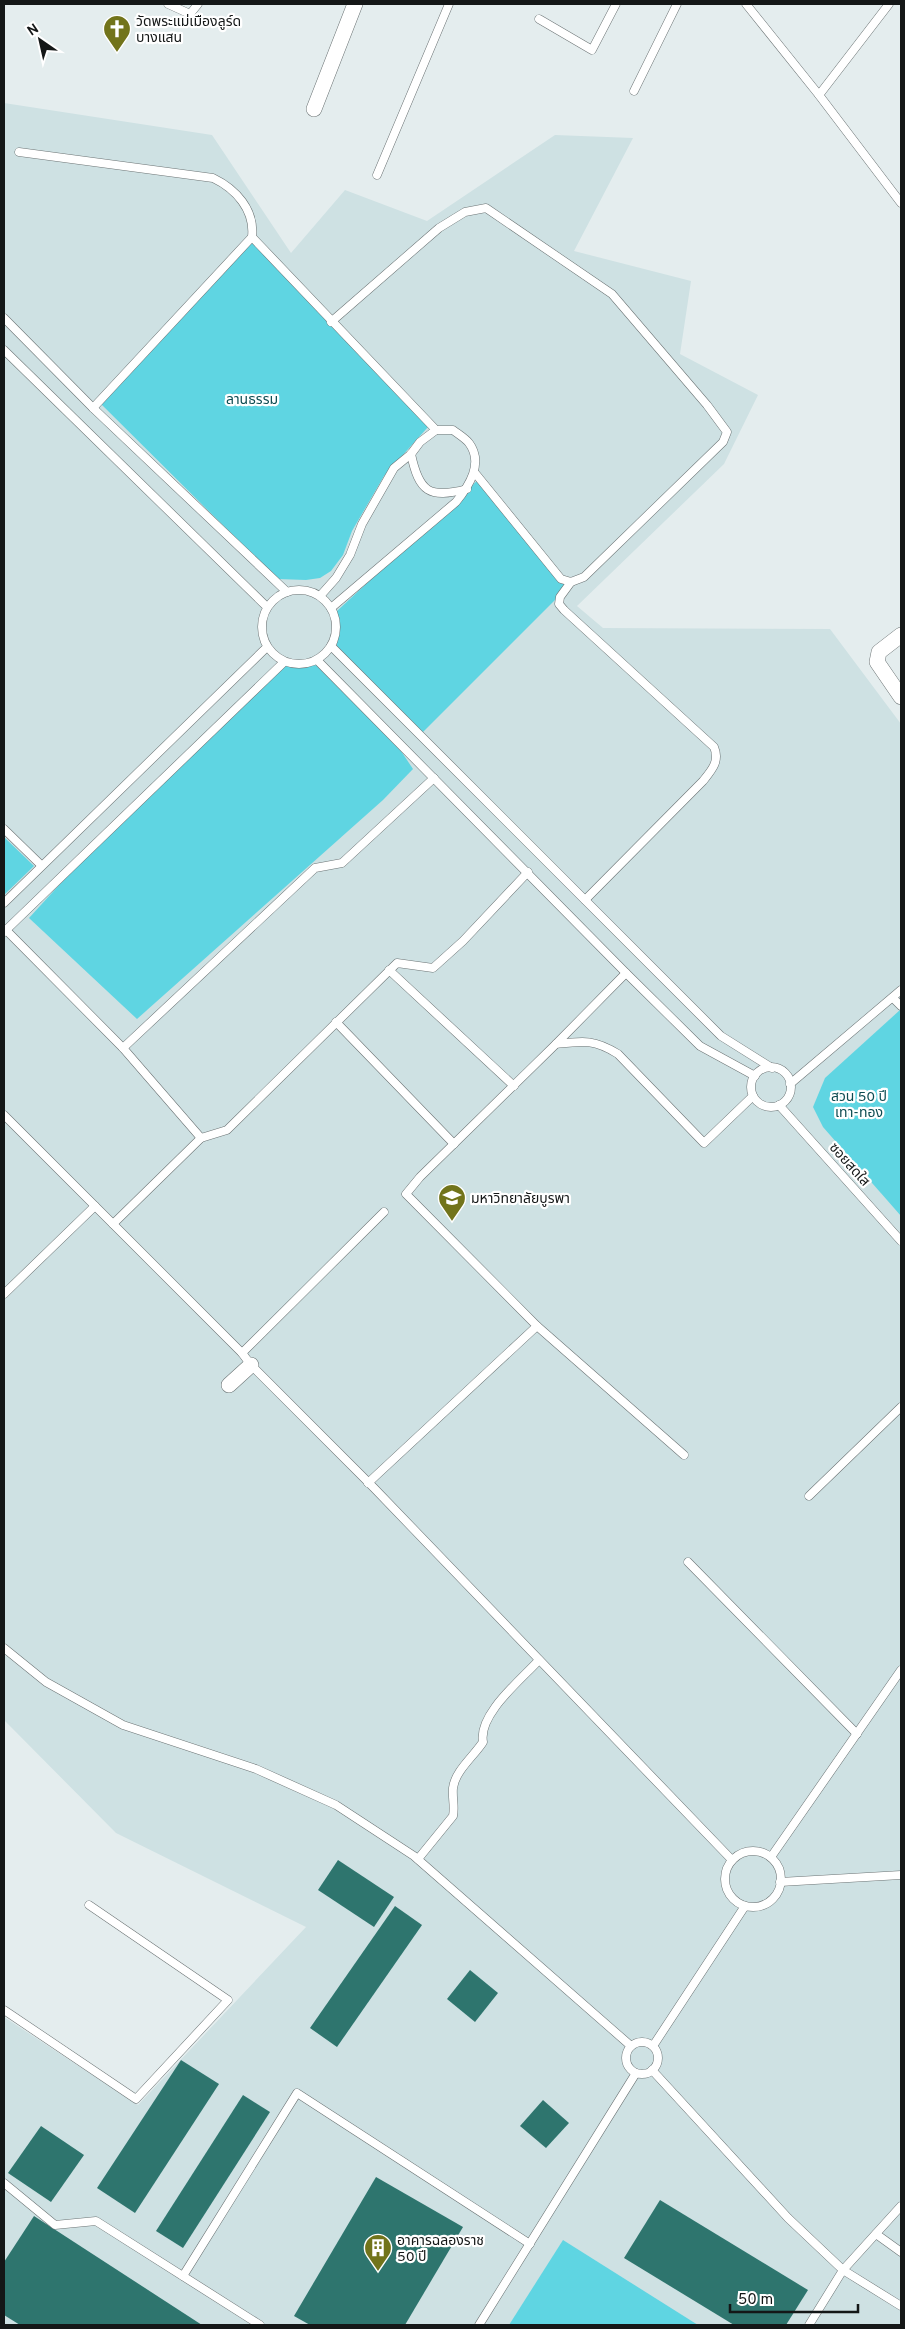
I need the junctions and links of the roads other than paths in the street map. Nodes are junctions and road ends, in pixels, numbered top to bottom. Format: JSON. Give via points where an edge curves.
{"nodes":[{"id":1,"x":168,"y":4,"type":"edge"},
{"id":2,"x":198,"y":4,"type":"edge"},
{"id":3,"x":355,"y":4,"type":"edge"},
{"id":4,"x":449,"y":4,"type":"edge"},
{"id":5,"x":616,"y":4,"type":"edge"},
{"id":6,"x":677,"y":4,"type":"edge"},
{"id":7,"x":746,"y":4,"type":"edge"},
{"id":8,"x":889,"y":4,"type":"edge"},
{"id":9,"x":539,"y":19,"type":"dead end"},
{"id":10,"x":634,"y":91,"type":"dead end"},
{"id":11,"x":819,"y":95,"type":"junction"},
{"id":12,"x":314,"y":109,"type":"dead end"},
{"id":13,"x":19,"y":152,"type":"dead end"},
{"id":14,"x":377,"y":175,"type":"dead end"},
{"id":15,"x":901,"y":203,"type":"edge"},
{"id":16,"x":252,"y":237,"type":"junction"},
{"id":17,"x":4,"y":318,"type":"edge"},
{"id":18,"x":331,"y":322,"type":"junction"},
{"id":19,"x":4,"y":350,"type":"edge"},
{"id":20,"x":94,"y":408,"type":"junction"},
{"id":21,"x":436,"y":430,"type":"junction"},
{"id":22,"x":411,"y":454,"type":"junction"},
{"id":23,"x":475,"y":473,"type":"junction"},
{"id":24,"x":467,"y":489,"type":"junction"},
{"id":25,"x":571,"y":582,"type":"junction"},
{"id":26,"x":287,"y":592,"type":"junction"},
{"id":27,"x":320,"y":596,"type":"junction"},
{"id":28,"x":267,"y":607,"type":"junction"},
{"id":29,"x":331,"y":608,"type":"junction"},
{"id":30,"x":901,"y":635,"type":"edge"},
{"id":31,"x":331,"y":646,"type":"junction"},
{"id":32,"x":267,"y":647,"type":"junction"},
{"id":33,"x":317,"y":660,"type":"junction"},
{"id":34,"x":284,"y":662,"type":"junction"},
{"id":35,"x":901,"y":697,"type":"edge"},
{"id":36,"x":434,"y":778,"type":"junction"},
{"id":37,"x":4,"y":829,"type":"edge"},
{"id":38,"x":41,"y":866,"type":"junction"},
{"id":39,"x":528,"y":872,"type":"junction"},
{"id":40,"x":585,"y":900,"type":"junction"},
{"id":41,"x":4,"y":903,"type":"edge"},
{"id":42,"x":5,"y":931,"type":"edge"},
{"id":43,"x":389,"y":970,"type":"junction"},
{"id":44,"x":626,"y":973,"type":"junction"},
{"id":45,"x":901,"y":990,"type":"edge"},
{"id":46,"x":893,"y":998,"type":"junction"},
{"id":47,"x":901,"y":1006,"type":"edge"},
{"id":48,"x":336,"y":1022,"type":"junction"},
{"id":49,"x":556,"y":1044,"type":"junction"},
{"id":50,"x":123,"y":1048,"type":"junction"},
{"id":51,"x":772,"y":1068,"type":"junction"},
{"id":52,"x":755,"y":1076,"type":"junction"},
{"id":53,"x":790,"y":1084,"type":"junction"},
{"id":54,"x":514,"y":1086,"type":"junction"},
{"id":55,"x":753,"y":1096,"type":"junction"},
{"id":56,"x":780,"y":1105,"type":"junction"},
{"id":57,"x":4,"y":1115,"type":"edge"},
{"id":58,"x":201,"y":1138,"type":"junction"},
{"id":59,"x":454,"y":1144,"type":"junction"},
{"id":60,"x":95,"y":1206,"type":"junction"},
{"id":61,"x":384,"y":1212,"type":"dead end"},
{"id":62,"x":113,"y":1224,"type":"junction"},
{"id":63,"x":901,"y":1241,"type":"edge"},
{"id":64,"x":4,"y":1294,"type":"edge"},
{"id":65,"x":537,"y":1326,"type":"junction"},
{"id":66,"x":246,"y":1359,"type":"junction"},
{"id":67,"x":228,"y":1385,"type":"dead end"},
{"id":68,"x":901,"y":1407,"type":"edge"},
{"id":69,"x":684,"y":1455,"type":"dead end"},
{"id":70,"x":368,"y":1483,"type":"junction"},
{"id":71,"x":809,"y":1496,"type":"dead end"},
{"id":72,"x":688,"y":1562,"type":"dead end"},
{"id":73,"x":4,"y":1648,"type":"edge"},
{"id":74,"x":539,"y":1660,"type":"junction"},
{"id":75,"x":901,"y":1670,"type":"edge"},
{"id":76,"x":857,"y":1734,"type":"junction"},
{"id":77,"x":772,"y":1857,"type":"junction"},
{"id":78,"x":418,"y":1859,"type":"junction"},
{"id":79,"x":732,"y":1860,"type":"junction"},
{"id":80,"x":901,"y":1875,"type":"edge"},
{"id":81,"x":780,"y":1882,"type":"junction"},
{"id":82,"x":89,"y":1905,"type":"dead end"},
{"id":83,"x":745,"y":1906,"type":"junction"},
{"id":84,"x":4,"y":2010,"type":"edge"},
{"id":85,"x":631,"y":2046,"type":"junction"},
{"id":86,"x":653,"y":2046,"type":"junction"},
{"id":87,"x":652,"y":2070,"type":"junction"},
{"id":88,"x":636,"y":2073,"type":"junction"},
{"id":89,"x":4,"y":2183,"type":"edge"},
{"id":90,"x":901,"y":2206,"type":"edge"},
{"id":91,"x":876,"y":2234,"type":"junction"},
{"id":92,"x":530,"y":2244,"type":"junction"},
{"id":93,"x":901,"y":2252,"type":"edge"},
{"id":94,"x":843,"y":2270,"type":"junction"},
{"id":95,"x":183,"y":2276,"type":"junction"},
{"id":96,"x":901,"y":2306,"type":"edge"},
{"id":97,"x":260,"y":2325,"type":"edge"},
{"id":98,"x":479,"y":2325,"type":"edge"},
{"id":99,"x":809,"y":2325,"type":"edge"}],
"edges":[{"from":1,"to":2,"type":"lane","via":[[190,14]]},
{"from":3,"to":12,"type":"street"},
{"from":4,"to":14,"type":"lane"},
{"from":5,"to":9,"type":"lane","via":[[592,50]]},
{"from":6,"to":10,"type":"lane"},
{"from":7,"to":11,"type":"lane"},
{"from":8,"to":11,"type":"lane"},
{"from":11,"to":15,"type":"lane"},
{"from":13,"to":16,"type":"lane","via":[[213,178],[229,185],[240,198],[250,214]]},
{"from":16,"to":18,"type":"lane"},
{"from":16,"to":20,"type":"lane"},
{"from":17,"to":20,"type":"lane"},
{"from":18,"to":21,"type":"lane"},
{"from":18,"to":25,"type":"lane","via":[[439,228],[465,212],[486,208],[612,294],[708,405],[727,432],[723,442],[584,577]]},
{"from":19,"to":28,"type":"lane"},
{"from":20,"to":26,"type":"lane"},
{"from":21,"to":22,"type":"lane"},
{"from":21,"to":23,"type":"lane","via":[[454,430],[470,444]]},
{"from":22,"to":24,"type":"lane","via":[[415,476],[424,488],[448,494]]},
{"from":22,"to":27,"type":"lane","via":[[394,468],[362,524],[350,555]]},
{"from":23,"to":24,"type":"lane"},
{"from":23,"to":25,"type":"lane","via":[[560,579]]},
{"from":24,"to":29,"type":"lane","via":[[410,543]]},
{"from":25,"to":40,"type":"lane","via":[[560,597],[559,604],[564,610],[714,747],[717,754],[715,766],[703,781]]},
{"from":26,"to":27,"type":"lane","via":[[298,590]]},
{"from":26,"to":28,"type":"lane"},
{"from":27,"to":29,"type":"lane"},
{"from":28,"to":32,"type":"lane","via":[[261,627]]},
{"from":29,"to":31,"type":"lane","via":[[336,628]]},
{"from":30,"to":35,"type":"street","via":[[879,652],[877,662]]},
{"from":31,"to":33,"type":"lane"},
{"from":31,"to":40,"type":"lane"},
{"from":32,"to":34,"type":"lane"},
{"from":32,"to":38,"type":"lane"},
{"from":33,"to":34,"type":"lane","via":[[296,664]]},
{"from":33,"to":36,"type":"lane"},
{"from":34,"to":42,"type":"lane"},
{"from":36,"to":39,"type":"lane"},
{"from":36,"to":50,"type":"lane","via":[[342,863],[315,868]]},
{"from":37,"to":38,"type":"lane"},
{"from":38,"to":41,"type":"lane"},
{"from":39,"to":43,"type":"lane","via":[[433,968],[397,963]]},
{"from":39,"to":44,"type":"lane"},
{"from":40,"to":51,"type":"lane","via":[[721,1036]]},
{"from":42,"to":50,"type":"lane"},
{"from":43,"to":48,"type":"lane"},
{"from":43,"to":54,"type":"lane"},
{"from":44,"to":49,"type":"lane"},
{"from":44,"to":52,"type":"lane","via":[[700,1046]]},
{"from":45,"to":46,"type":"lane"},
{"from":46,"to":47,"type":"lane"},
{"from":46,"to":53,"type":"lane"},
{"from":48,"to":58,"type":"lane","via":[[226,1130]]},
{"from":48,"to":59,"type":"lane"},
{"from":49,"to":54,"type":"lane"},
{"from":49,"to":55,"type":"lane","via":[[586,1041],[602,1044],[618,1054],[704,1143]]},
{"from":50,"to":58,"type":"lane"},
{"from":51,"to":52,"type":"lane"},
{"from":51,"to":53,"type":"lane","via":[[784,1072]]},
{"from":52,"to":55,"type":"lane","via":[[751,1086]]},
{"from":53,"to":56,"type":"lane","via":[[788,1096]]},
{"from":54,"to":59,"type":"lane"},
{"from":55,"to":56,"type":"lane","via":[[768,1107]]},
{"from":56,"to":63,"type":"lane","name":"ซอยสดใส"},
{"from":57,"to":60,"type":"lane"},
{"from":58,"to":62,"type":"lane"},
{"from":59,"to":65,"type":"lane","via":[[406,1194]]},
{"from":60,"to":62,"type":"lane"},
{"from":60,"to":64,"type":"lane"},
{"from":61,"to":66,"type":"lane"},
{"from":62,"to":66,"type":"lane"},
{"from":65,"to":69,"type":"lane"},
{"from":65,"to":70,"type":"lane"},
{"from":66,"to":67,"type":"street"},
{"from":66,"to":70,"type":"lane"},
{"from":68,"to":71,"type":"lane"},
{"from":70,"to":74,"type":"lane"},
{"from":72,"to":76,"type":"lane"},
{"from":73,"to":78,"type":"lane","via":[[46,1682],[123,1725],[256,1769],[336,1804]]},
{"from":74,"to":78,"type":"lane","via":[[488,1716],[482,1728],[483,1742],[453,1787],[453,1816]]},
{"from":74,"to":79,"type":"lane"},
{"from":75,"to":76,"type":"lane"},
{"from":76,"to":77,"type":"lane"},
{"from":77,"to":79,"type":"lane","via":[[756,1850],[746,1851]]},
{"from":77,"to":81,"type":"lane","via":[[778,1866]]},
{"from":78,"to":85,"type":"lane"},
{"from":79,"to":83,"type":"lane","via":[[726,1868],[726,1888],[731,1897]]},
{"from":80,"to":81,"type":"lane"},
{"from":81,"to":83,"type":"lane","via":[[775,1896],[768,1903]]},
{"from":82,"to":84,"type":"lane","via":[[228,2000],[136,2098]]},
{"from":83,"to":86,"type":"lane"},
{"from":85,"to":86,"type":"lane","via":[[642,2042]]},
{"from":85,"to":88,"type":"lane","via":[[626,2061]]},
{"from":86,"to":87,"type":"lane","via":[[657,2061]]},
{"from":87,"to":88,"type":"lane"},
{"from":87,"to":94,"type":"lane","via":[[788,2218]]},
{"from":88,"to":92,"type":"lane"},
{"from":89,"to":95,"type":"lane","via":[[55,2224],[96,2221]]},
{"from":90,"to":91,"type":"lane"},
{"from":91,"to":93,"type":"lane"},
{"from":91,"to":94,"type":"lane"},
{"from":92,"to":95,"type":"lane","via":[[297,2093]]},
{"from":92,"to":98,"type":"lane"},
{"from":94,"to":96,"type":"lane"},
{"from":94,"to":99,"type":"lane"},
{"from":95,"to":97,"type":"lane"}]}
